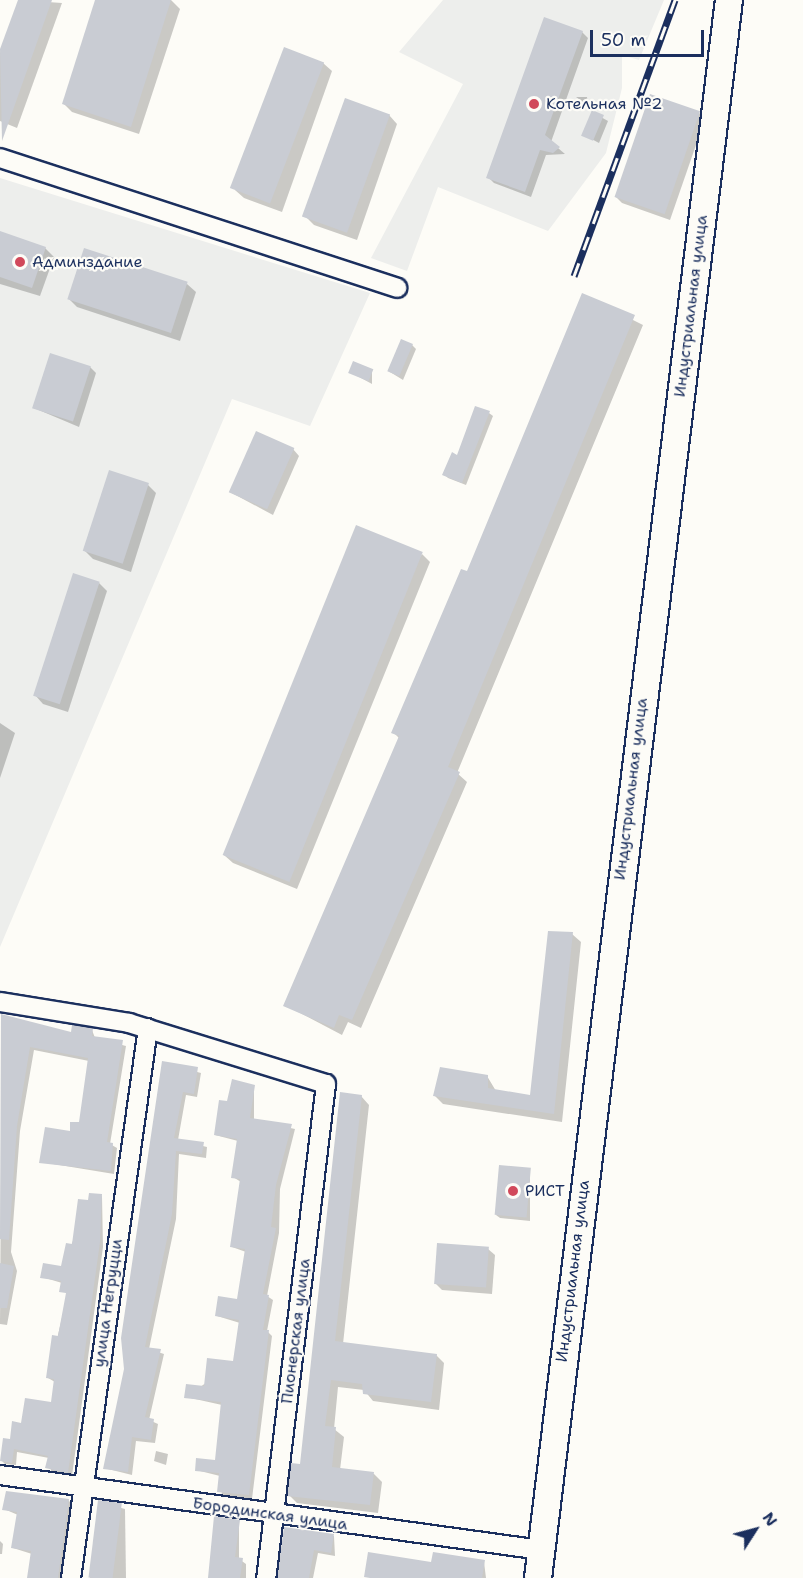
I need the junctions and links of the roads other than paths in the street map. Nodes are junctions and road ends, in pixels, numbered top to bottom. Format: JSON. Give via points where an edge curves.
{"nodes":[{"id":1,"x":729,"y":0,"type":"edge"},
{"id":2,"x":0,"y":158,"type":"edge"},
{"id":3,"x":397,"y":288,"type":"dead end"},
{"id":4,"x":0,"y":1002,"type":"edge"},
{"id":5,"x":148,"y":1028,"type":"junction"},
{"id":6,"x":0,"y":1475,"type":"edge"},
{"id":7,"x":82,"y":1485,"type":"junction"},
{"id":8,"x":274,"y":1516,"type":"junction"},
{"id":9,"x":541,"y":1550,"type":"junction"},
{"id":10,"x":71,"y":1578,"type":"edge"},
{"id":11,"x":266,"y":1578,"type":"edge"},
{"id":12,"x":538,"y":1578,"type":"edge"}],
"edges":[{"from":1,"to":9,"type":"main road","name":"Индустриальная улица"},
{"from":2,"to":3,"type":"street"},
{"from":4,"to":5,"type":"street"},
{"from":5,"to":7,"type":"street","name":"улица Негруцци"},
{"from":5,"to":8,"type":"street","name":"Пионерская улица","via":[[326,1084]]},
{"from":6,"to":7,"type":"street","name":"Бородинская улица"},
{"from":7,"to":8,"type":"street","name":"Бородинская улица"},
{"from":7,"to":10,"type":"street","name":"улица Негруцци"},
{"from":8,"to":9,"type":"street","name":"Бородинская улица"},
{"from":8,"to":11,"type":"street","name":"Пионерская улица"},
{"from":9,"to":12,"type":"main road","name":"Индустриальная улица"}]}
